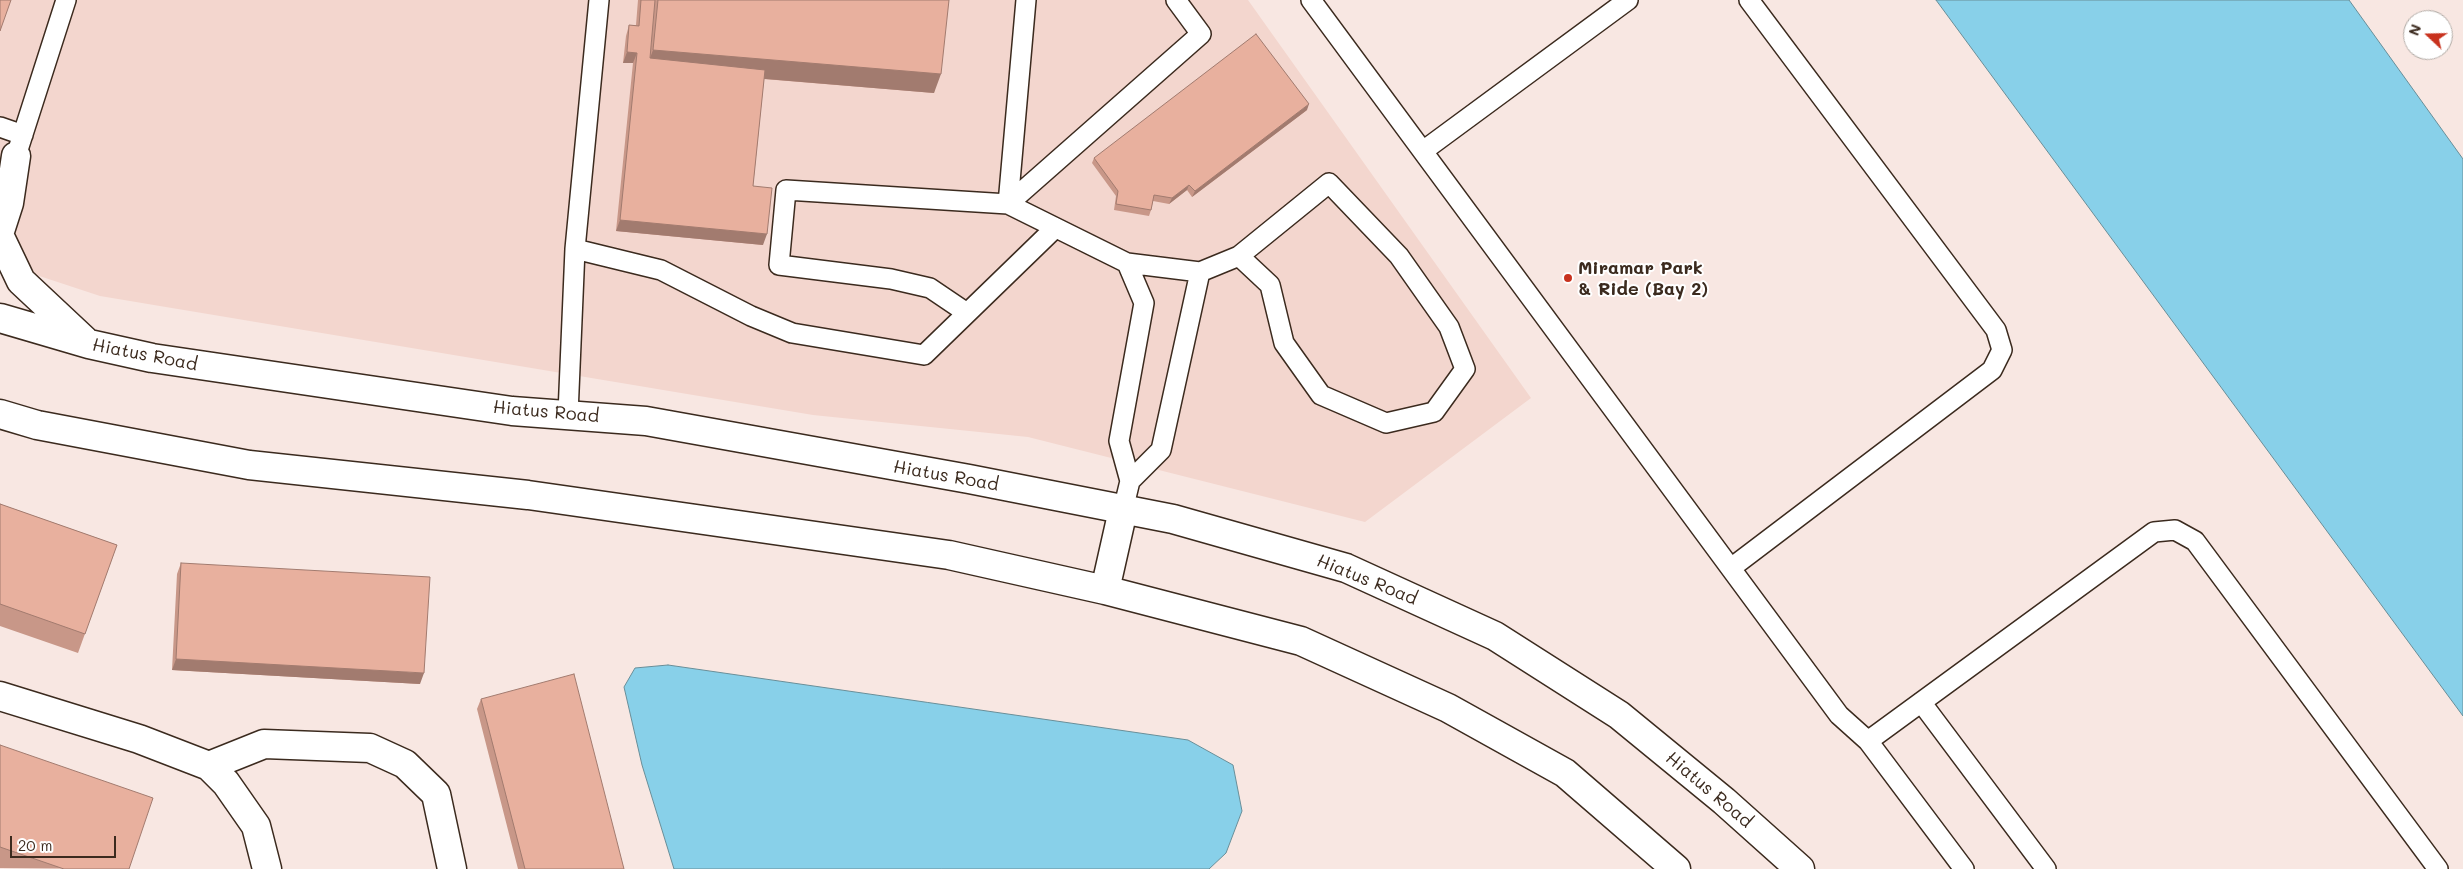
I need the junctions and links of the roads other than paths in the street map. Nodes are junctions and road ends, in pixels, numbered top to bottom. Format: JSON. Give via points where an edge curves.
{"nodes":[{"id":1,"x":66,"y":0,"type":"edge"},
{"id":2,"x":599,"y":0,"type":"edge"},
{"id":3,"x":1026,"y":0,"type":"edge"},
{"id":4,"x":1176,"y":0,"type":"edge"},
{"id":5,"x":1628,"y":0,"type":"edge"},
{"id":6,"x":1749,"y":0,"type":"edge"},
{"id":7,"x":1316,"y":2,"type":"edge"},
{"id":8,"x":0,"y":127,"type":"edge"},
{"id":9,"x":20,"y":146,"type":"junction"},
{"id":10,"x":1423,"y":151,"type":"junction"},
{"id":11,"x":1008,"y":204,"type":"junction"},
{"id":12,"x":1055,"y":228,"type":"junction"},
{"id":13,"x":0,"y":231,"type":"edge"},
{"id":14,"x":0,"y":238,"type":"edge"},
{"id":15,"x":576,"y":249,"type":"junction"},
{"id":16,"x":1239,"y":256,"type":"junction"},
{"id":17,"x":1127,"y":263,"type":"junction"},
{"id":18,"x":1200,"y":272,"type":"junction"},
{"id":19,"x":967,"y":313,"type":"junction"},
{"id":20,"x":0,"y":318,"type":"edge"},
{"id":21,"x":89,"y":344,"type":"junction"},
{"id":22,"x":0,"y":414,"type":"edge"},
{"id":23,"x":568,"y":414,"type":"junction"},
{"id":24,"x":1130,"y":481,"type":"junction"},
{"id":25,"x":1123,"y":510,"type":"junction"},
{"id":26,"x":1731,"y":568,"type":"junction"},
{"id":27,"x":1106,"y":590,"type":"junction"},
{"id":28,"x":0,"y":696,"type":"edge"},
{"id":29,"x":1921,"y":702,"type":"junction"},
{"id":30,"x":1868,"y":741,"type":"junction"},
{"id":31,"x":209,"y":766,"type":"junction"},
{"id":32,"x":267,"y":869,"type":"edge"},
{"id":33,"x":452,"y":869,"type":"edge"},
{"id":34,"x":1676,"y":869,"type":"edge"},
{"id":35,"x":1800,"y":869,"type":"edge"},
{"id":36,"x":1964,"y":869,"type":"edge"},
{"id":37,"x":2046,"y":869,"type":"edge"},
{"id":38,"x":2438,"y":869,"type":"edge"}],
"edges":[{"from":1,"to":9,"type":"lane"},
{"from":2,"to":15,"type":"lane"},
{"from":3,"to":11,"type":"lane"},
{"from":4,"to":11,"type":"lane","via":[[1201,34]]},
{"from":5,"to":10,"type":"lane"},
{"from":6,"to":26,"type":"lane","via":[[1996,330],[2002,350],[1992,370]]},
{"from":7,"to":10,"type":"lane"},
{"from":8,"to":9,"type":"lane"},
{"from":9,"to":13,"type":"main road"},
{"from":10,"to":26,"type":"lane"},
{"from":11,"to":12,"type":"lane"},
{"from":11,"to":19,"type":"lane","via":[[786,190],[779,265],[891,279],[930,288]]},
{"from":12,"to":17,"type":"lane"},
{"from":12,"to":19,"type":"lane"},
{"from":14,"to":21,"type":"main road","via":[[21,281]]},
{"from":15,"to":19,"type":"lane","via":[[661,270],[792,333],[924,355]]},
{"from":15,"to":23,"type":"lane"},
{"from":16,"to":16,"type":"lane","via":[[1270,286],[1284,343],[1321,396],[1386,423],[1434,412],[1465,369],[1449,327],[1399,256],[1329,183]]},
{"from":16,"to":18,"type":"lane"},
{"from":17,"to":18,"type":"lane"},
{"from":17,"to":24,"type":"lane","via":[[1144,303],[1118,441]]},
{"from":18,"to":24,"type":"lane","via":[[1161,450]]},
{"from":20,"to":21,"type":"main road","name":"Hiatus Road"},
{"from":21,"to":23,"type":"main road","name":"Hiatus Road","via":[[152,358],[267,376],[512,411]]},
{"from":22,"to":27,"type":"main road","via":[[37,425],[249,465],[528,495],[950,555]]},
{"from":23,"to":25,"type":"main road","name":"Hiatus Road","via":[[646,422],[969,479]]},
{"from":24,"to":25,"type":"lane"},
{"from":25,"to":27,"type":"main road"},
{"from":25,"to":35,"type":"main road","name":"Hiatus Road","via":[[1173,519],[1346,568],[1495,636],[1619,715],[1724,801]]},
{"from":26,"to":30,"type":"lane","via":[[1840,714]]},
{"from":27,"to":34,"type":"main road","via":[[1301,642],[1448,708],[1565,772]]},
{"from":28,"to":31,"type":"main road","via":[[139,739]]},
{"from":29,"to":30,"type":"lane"},
{"from":29,"to":37,"type":"lane"},
{"from":29,"to":38,"type":"lane","via":[[2154,532],[2175,530],[2195,541]]},
{"from":30,"to":36,"type":"lane"},
{"from":31,"to":32,"type":"main road","via":[[226,783],[256,826]]},
{"from":31,"to":33,"type":"main road","via":[[264,744],[370,748],[405,764],[436,794]]}]}
